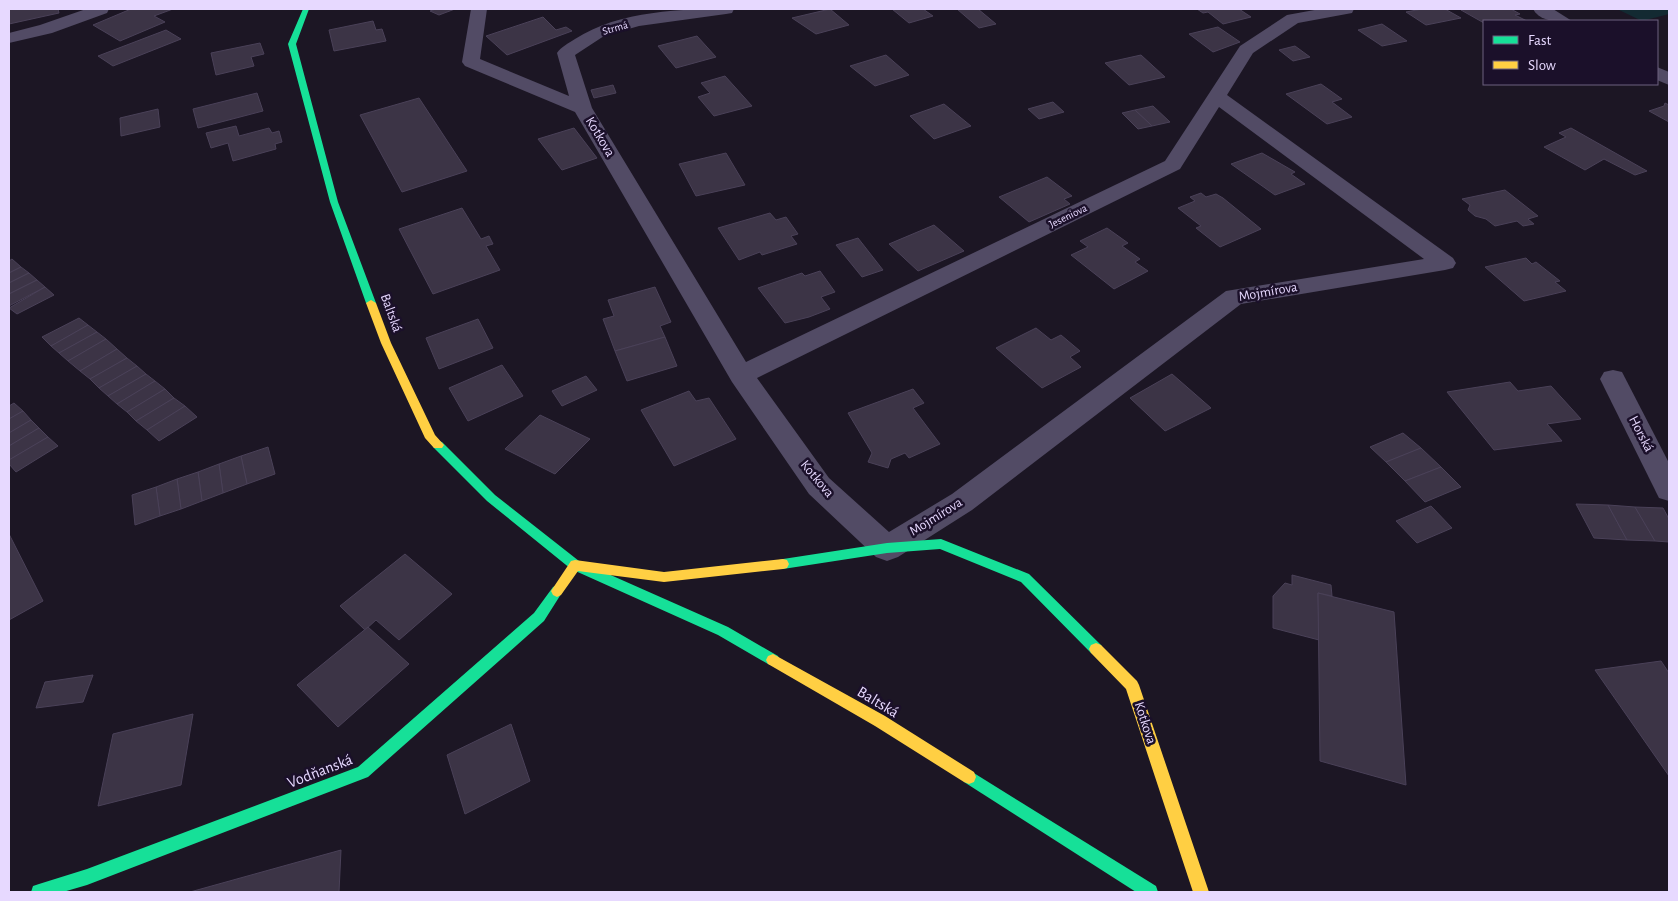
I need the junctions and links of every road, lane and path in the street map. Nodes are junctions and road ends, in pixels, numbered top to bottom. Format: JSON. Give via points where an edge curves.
{"nodes":[{"id":1,"x":102,"y":9,"type":"edge"},
{"id":2,"x":306,"y":9,"type":"edge"},
{"id":3,"x":479,"y":9,"type":"edge"},
{"id":4,"x":726,"y":9,"type":"edge"},
{"id":5,"x":1346,"y":9,"type":"edge"},
{"id":6,"x":1542,"y":9,"type":"edge"},
{"id":7,"x":1285,"y":14,"type":"edge"},
{"id":8,"x":1561,"y":20,"type":"edge"},
{"id":9,"x":9,"y":38,"type":"edge"},
{"id":10,"x":1216,"y":96,"type":"junction"},
{"id":11,"x":582,"y":108,"type":"junction"},
{"id":12,"x":740,"y":375,"type":"junction"},
{"id":13,"x":1613,"y":379,"type":"dead end"},
{"id":14,"x":1669,"y":490,"type":"edge"},
{"id":15,"x":887,"y":548,"type":"junction"},
{"id":16,"x":575,"y":565,"type":"junction"},
{"id":17,"x":39,"y":892,"type":"edge"},
{"id":18,"x":1150,"y":892,"type":"edge"},
{"id":19,"x":1201,"y":892,"type":"edge"}],
"edges":[{"from":1,"to":9,"type":"street"},
{"from":2,"to":16,"type":"street","name":"Baltská","via":[[292,44],[334,202],[386,343],[426,428],[431,438],[491,498]]},
{"from":3,"to":11,"type":"street","name":"Kotkova","via":[[471,62]]},
{"from":4,"to":11,"type":"street","name":"Strmá","via":[[638,21],[598,32],[566,53]]},
{"from":5,"to":7,"type":"street","name":"Jeseniova"},
{"from":6,"to":8,"type":"street"},
{"from":7,"to":10,"type":"street","name":"Jeseniova","via":[[1246,50]]},
{"from":10,"to":12,"type":"street","name":"Jeseniova","via":[[1172,165]]},
{"from":10,"to":15,"type":"street","name":"Mojmírova","via":[[1446,263],[1234,297],[962,502]]},
{"from":11,"to":12,"type":"street","name":"Kotkova"},
{"from":12,"to":15,"type":"street","name":"Kotkova","via":[[819,486]]},
{"from":13,"to":14,"type":"street","name":"Horská"},
{"from":15,"to":16,"type":"street","via":[[766,567],[664,577]]},
{"from":15,"to":19,"type":"street","name":"Kotkova","via":[[941,544],[1025,578],[1132,685]]},
{"from":16,"to":17,"type":"street","name":"Vodňanská","via":[[539,617],[363,772],[87,877]]},
{"from":16,"to":18,"type":"street","name":"Baltská","via":[[731,636],[880,721]]}]}
